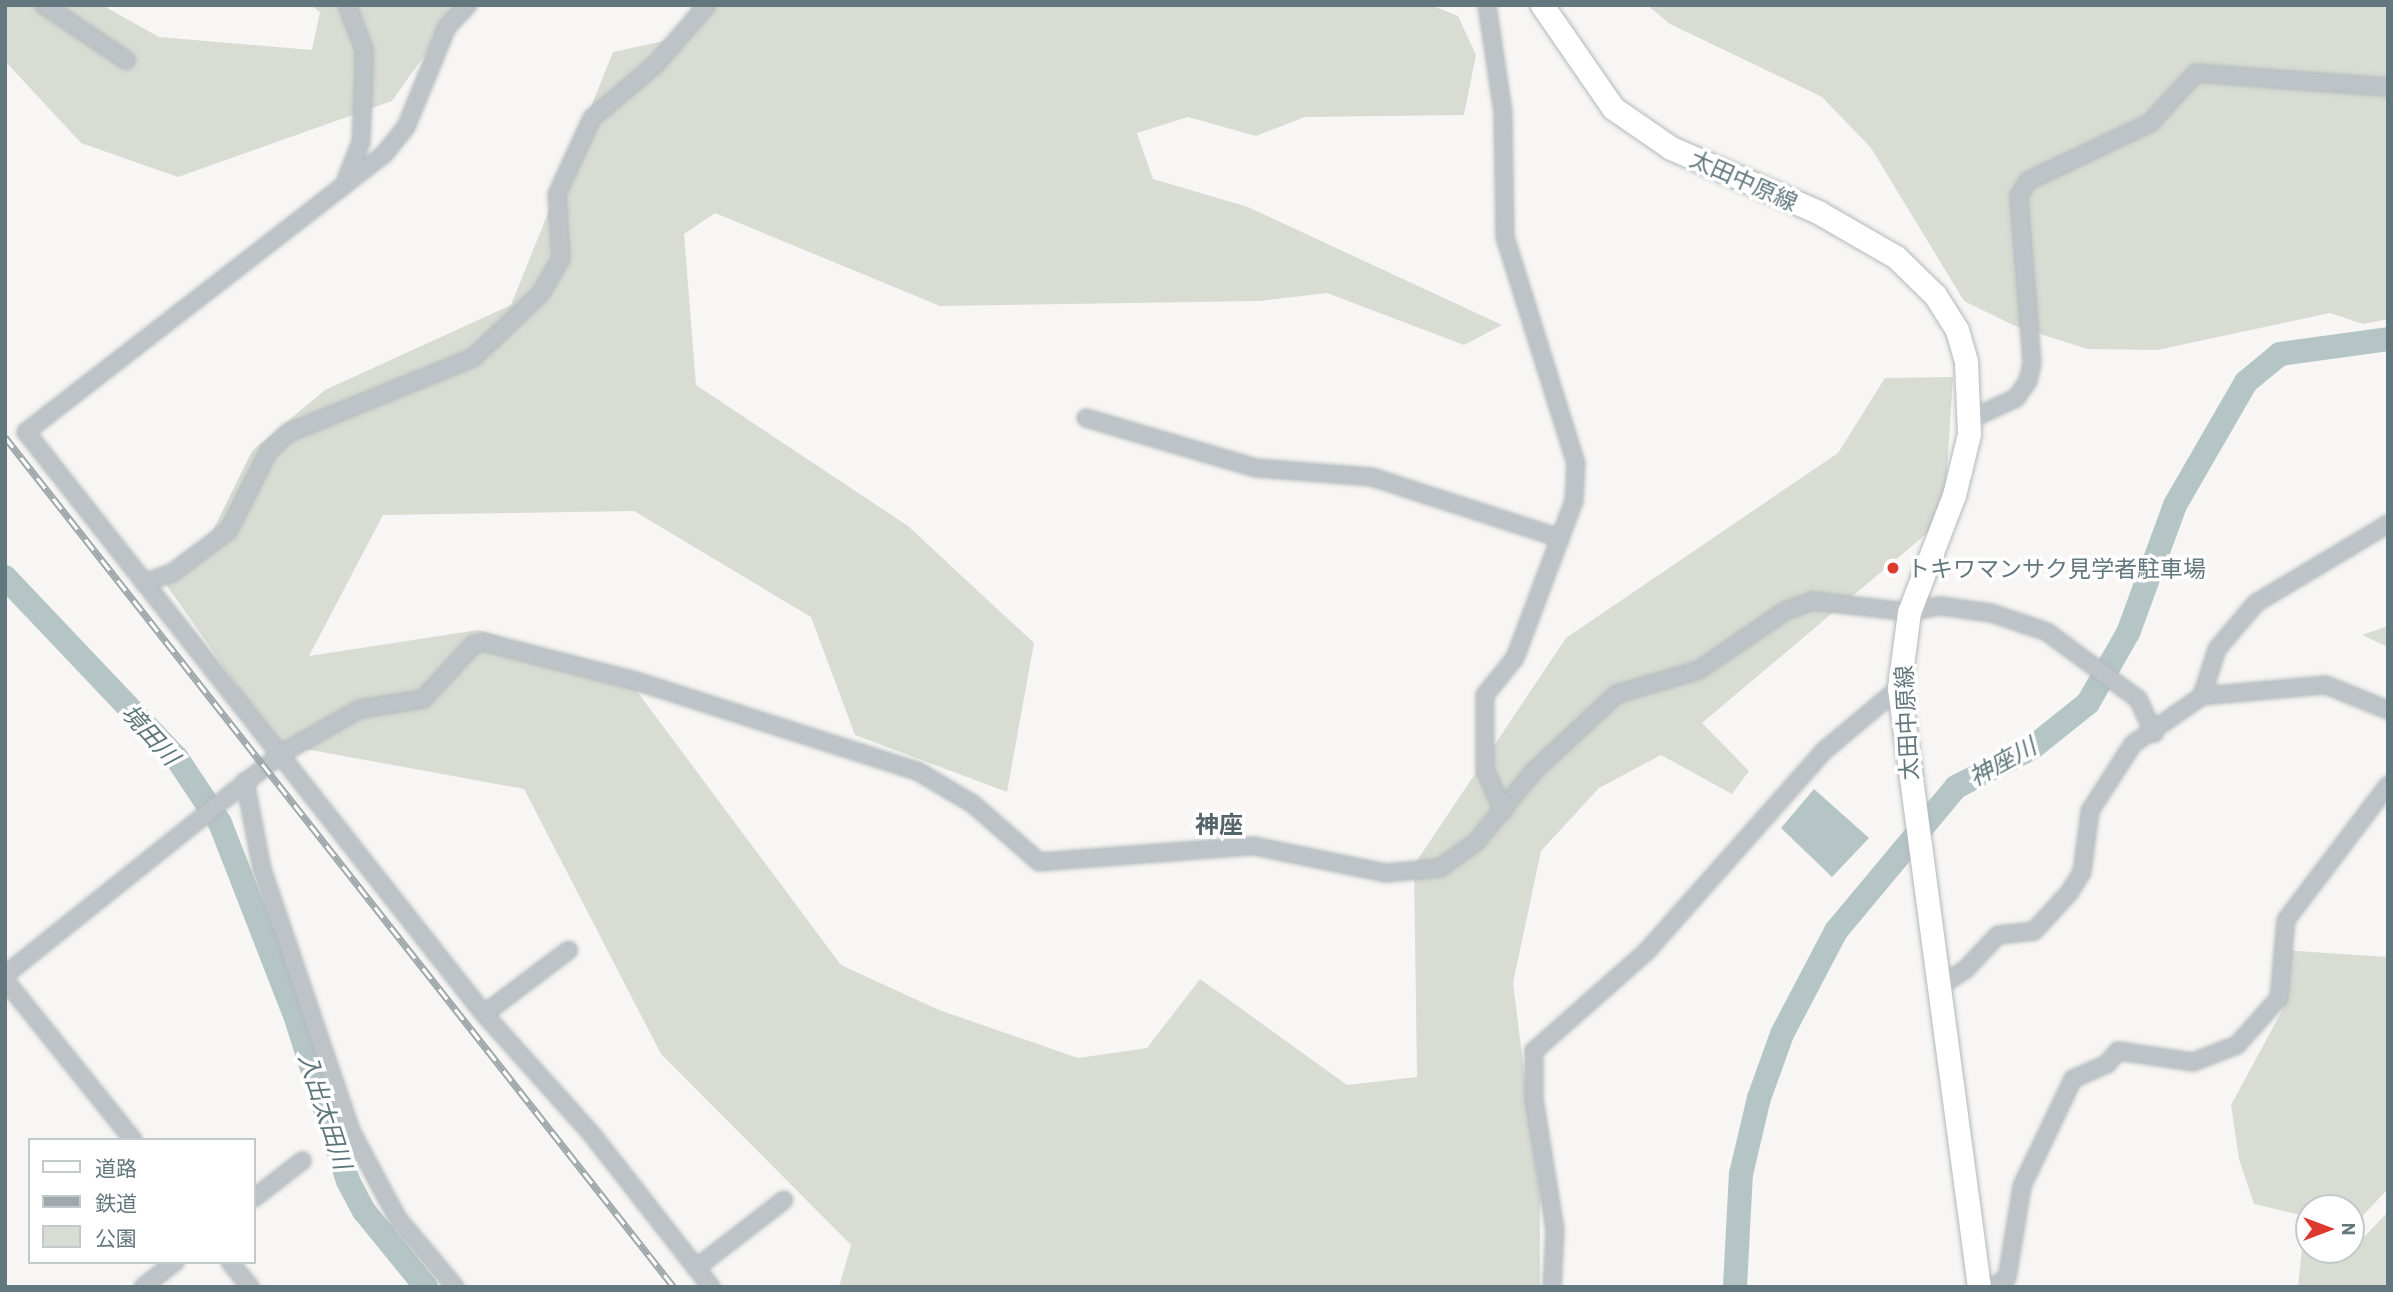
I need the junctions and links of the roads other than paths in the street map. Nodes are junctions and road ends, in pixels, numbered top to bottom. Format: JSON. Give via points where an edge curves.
{"nodes":[{"id":1,"x":44,"y":5,"type":"edge"},
{"id":2,"x":346,"y":5,"type":"edge"},
{"id":3,"x":468,"y":5,"type":"edge"},
{"id":4,"x":707,"y":5,"type":"edge"},
{"id":5,"x":1487,"y":5,"type":"edge"},
{"id":6,"x":1542,"y":5,"type":"edge"},
{"id":7,"x":126,"y":60,"type":"dead end"},
{"id":8,"x":2388,"y":87,"type":"edge"},
{"id":9,"x":346,"y":180,"type":"junction"},
{"id":10,"x":1086,"y":418,"type":"dead end"},
{"id":11,"x":1969,"y":419,"type":"junction"},
{"id":12,"x":2388,"y":524,"type":"edge"},
{"id":13,"x":1560,"y":538,"type":"junction"},
{"id":14,"x":144,"y":583,"type":"junction"},
{"id":15,"x":1909,"y":612,"type":"junction"},
{"id":16,"x":1899,"y":688,"type":"junction"},
{"id":17,"x":2202,"y":696,"type":"junction"},
{"id":18,"x":2388,"y":710,"type":"edge"},
{"id":19,"x":2154,"y":733,"type":"junction"},
{"id":20,"x":281,"y":754,"type":"junction"},
{"id":21,"x":244,"y":781,"type":"junction"},
{"id":22,"x":2388,"y":785,"type":"edge"},
{"id":23,"x":1503,"y":811,"type":"junction"},
{"id":24,"x":569,"y":950,"type":"dead end"},
{"id":25,"x":5,"y":977,"type":"edge"},
{"id":26,"x":1937,"y":988,"type":"junction"},
{"id":27,"x":484,"y":1014,"type":"junction"},
{"id":28,"x":131,"y":1138,"type":"edge"},
{"id":29,"x":302,"y":1161,"type":"dead end"},
{"id":30,"x":256,"y":1196,"type":"edge"},
{"id":31,"x":784,"y":1200,"type":"dead end"},
{"id":32,"x":172,"y":1264,"type":"edge"},
{"id":33,"x":232,"y":1264,"type":"edge"},
{"id":34,"x":696,"y":1268,"type":"junction"},
{"id":35,"x":143,"y":1287,"type":"edge"},
{"id":36,"x":250,"y":1287,"type":"edge"},
{"id":37,"x":455,"y":1287,"type":"edge"},
{"id":38,"x":711,"y":1287,"type":"edge"},
{"id":39,"x":1552,"y":1287,"type":"edge"},
{"id":40,"x":1979,"y":1287,"type":"edge"},
{"id":41,"x":1993,"y":1287,"type":"edge"}],
"edges":[{"from":1,"to":7,"type":"street"},
{"from":2,"to":9,"type":"street","via":[[365,49],[365,71],[361,142]]},
{"from":3,"to":9,"type":"street","via":[[447,27],[406,127],[383,155]]},
{"from":4,"to":14,"type":"street","via":[[656,64],[592,118],[557,194],[561,259],[541,293],[473,358],[288,433],[268,452],[229,530],[172,573]]},
{"from":5,"to":13,"type":"street","via":[[1494,23],[1494,86],[1503,112],[1505,237],[1575,450],[1574,501]]},
{"from":6,"to":11,"type":"main road","name":"太田中原線","via":[[1597,89],[1641,130],[1818,212],[1910,270],[1957,330],[1966,362]]},
{"from":8,"to":11,"type":"street","via":[[2196,73],[2150,123],[2028,181],[2019,197],[2028,381],[2016,398]]},
{"from":9,"to":14,"type":"street","via":[[26,432]]},
{"from":10,"to":13,"type":"street","via":[[1256,468],[1372,477]]},
{"from":11,"to":15,"type":"main road","name":"太田中原線","via":[[1961,473]]},
{"from":12,"to":17,"type":"street","via":[[2256,603],[2217,649]]},
{"from":13,"to":23,"type":"street","via":[[1515,658],[1485,695],[1485,769]]},
{"from":14,"to":20,"type":"street"},
{"from":15,"to":16,"type":"main road","name":"太田中原線"},
{"from":15,"to":19,"type":"street","via":[[1941,606],[1991,613],[2047,632],[2138,699]]},
{"from":15,"to":23,"type":"street","via":[[1831,600],[1784,611],[1699,670],[1617,694],[1588,716]]},
{"from":16,"to":26,"type":"main road","name":"太田中原線"},
{"from":16,"to":39,"type":"street","via":[[1825,750],[1647,951],[1534,1051],[1534,1099],[1555,1230]]},
{"from":17,"to":18,"type":"street","via":[[2326,685]]},
{"from":17,"to":19,"type":"street"},
{"from":19,"to":26,"type":"street","via":[[2133,744],[2090,811],[2082,872],[2069,893],[2034,931],[1998,935],[1965,970]]},
{"from":20,"to":21,"type":"street"},
{"from":20,"to":23,"type":"street","via":[[360,709],[423,699],[473,645],[484,642],[636,681],[919,772],[973,804],[1040,862],[1254,846],[1386,873],[1422,872],[1440,868],[1476,842]]},
{"from":20,"to":27,"type":"street"},
{"from":21,"to":25,"type":"street","via":[[162,855]]},
{"from":21,"to":37,"type":"street","via":[[262,869],[351,1131],[398,1219]]},
{"from":22,"to":41,"type":"street","via":[[2286,920],[2279,999],[2237,1045],[2193,1062],[2118,1051],[2107,1064],[2073,1079],[2022,1186],[2007,1278]]},
{"from":24,"to":27,"type":"street"},
{"from":25,"to":28,"type":"street"},
{"from":26,"to":40,"type":"main road","name":"太田中原線"},
{"from":27,"to":34,"type":"street","via":[[590,1132]]},
{"from":29,"to":30,"type":"street"},
{"from":31,"to":34,"type":"street"},
{"from":32,"to":35,"type":"street"},
{"from":33,"to":36,"type":"street"},
{"from":34,"to":38,"type":"street"}]}
